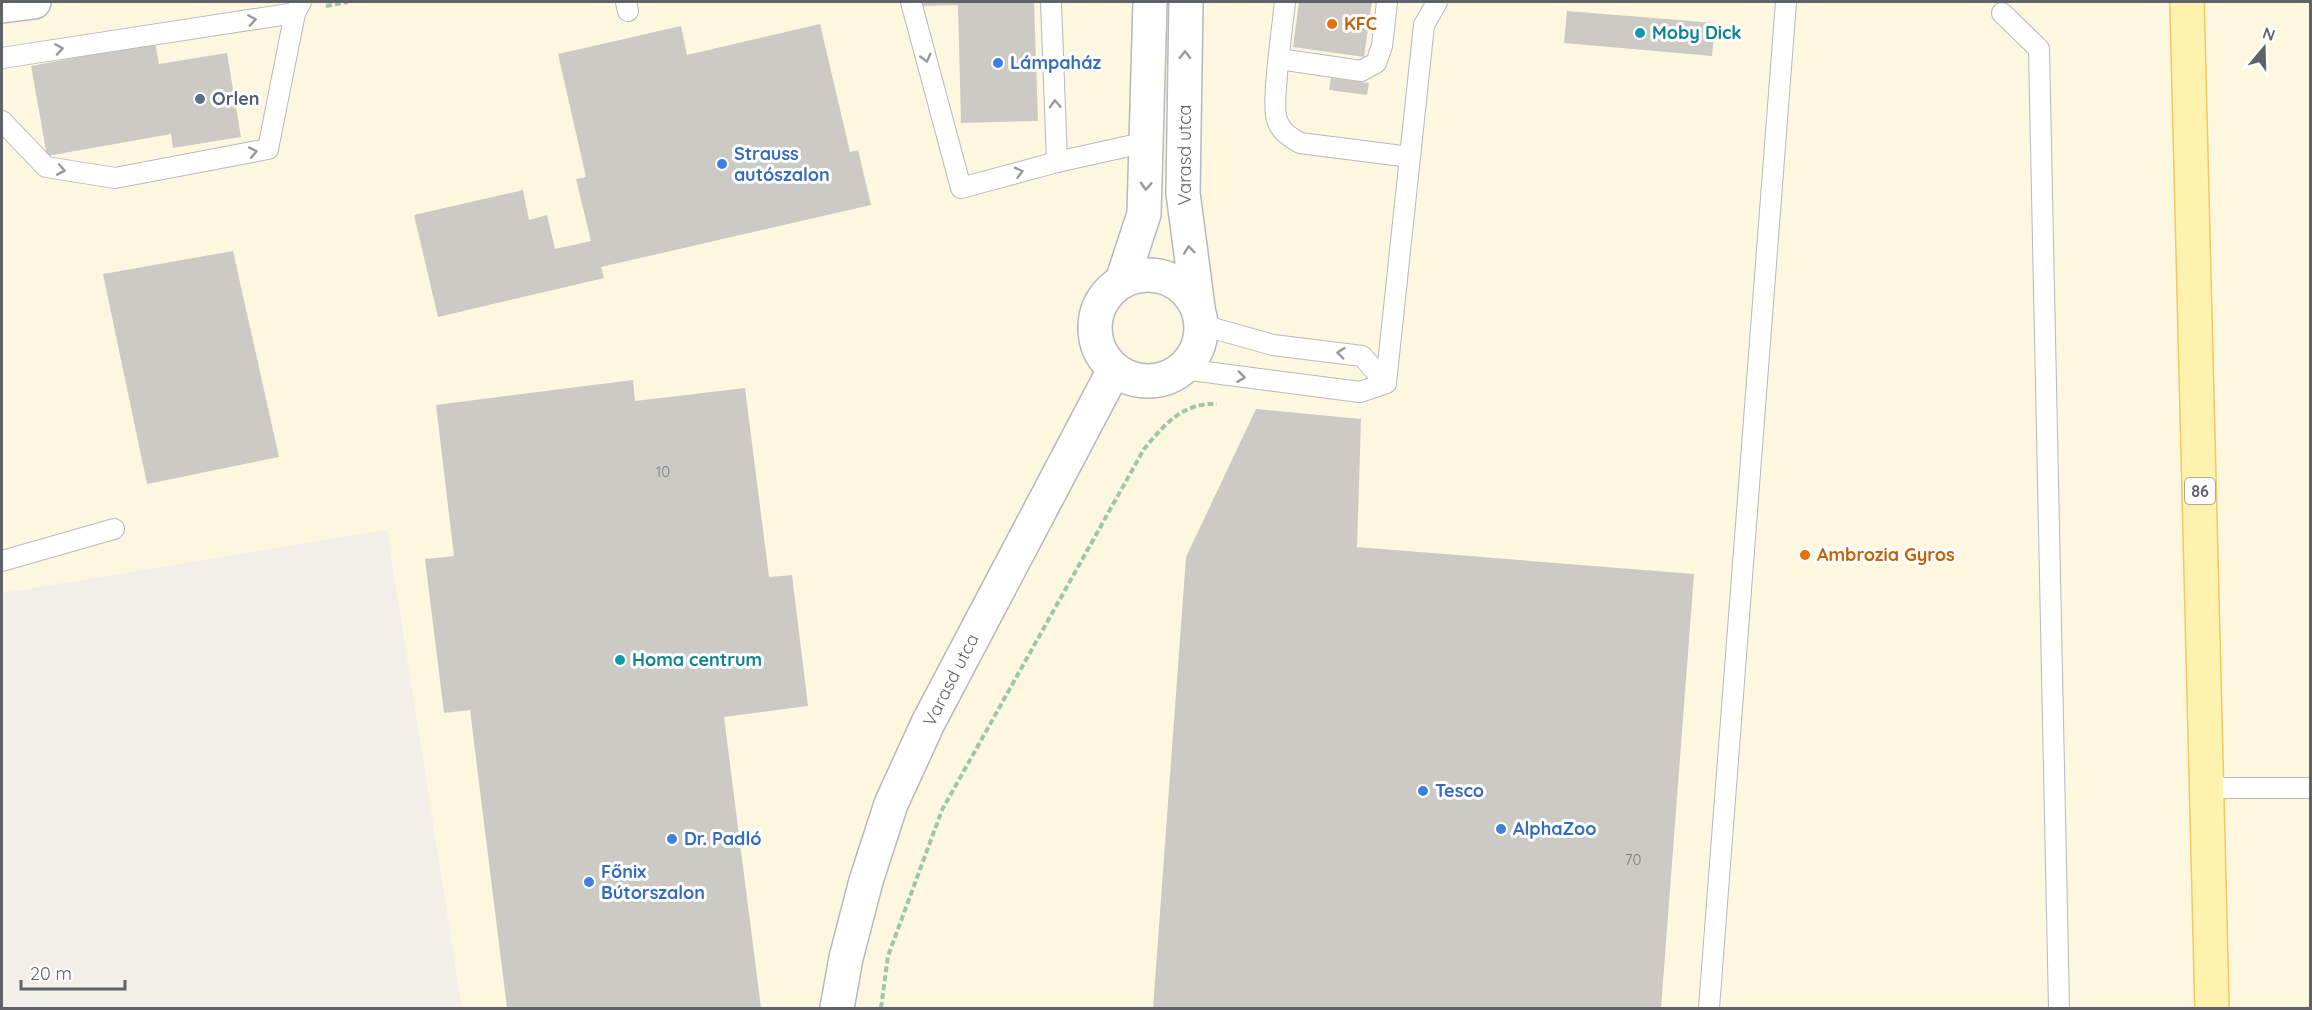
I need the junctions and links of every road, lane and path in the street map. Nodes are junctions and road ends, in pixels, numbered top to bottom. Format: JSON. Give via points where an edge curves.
{"nodes":[{"id":1,"x":34,"y":2,"type":"edge"},
{"id":2,"x":911,"y":2,"type":"edge"},
{"id":3,"x":1051,"y":2,"type":"edge"},
{"id":4,"x":1149,"y":2,"type":"edge"},
{"id":5,"x":1186,"y":2,"type":"edge"},
{"id":6,"x":1285,"y":2,"type":"edge"},
{"id":7,"x":1387,"y":2,"type":"edge"},
{"id":8,"x":1437,"y":2,"type":"edge"},
{"id":9,"x":1786,"y":2,"type":"edge"},
{"id":10,"x":2187,"y":2,"type":"edge"},
{"id":11,"x":2,"y":6,"type":"edge"},
{"id":12,"x":298,"y":7,"type":"edge"},
{"id":13,"x":2002,"y":13,"type":"dead end"},
{"id":14,"x":2,"y":58,"type":"edge"},
{"id":15,"x":1279,"y":59,"type":"junction"},
{"id":16,"x":2,"y":121,"type":"edge"},
{"id":17,"x":1147,"y":142,"type":"junction"},
{"id":18,"x":1410,"y":157,"type":"junction"},
{"id":19,"x":1057,"y":162,"type":"junction"},
{"id":20,"x":1122,"y":281,"type":"junction"},
{"id":21,"x":1200,"y":316,"type":"junction"},
{"id":22,"x":1183,"y":369,"type":"junction"},
{"id":23,"x":1114,"y":370,"type":"junction"},
{"id":24,"x":1386,"y":383,"type":"junction"},
{"id":25,"x":1223,"y":404,"type":"dead end"},
{"id":26,"x":114,"y":529,"type":"dead end"},
{"id":27,"x":2,"y":561,"type":"edge"},
{"id":28,"x":2207,"y":788,"type":"junction"},
{"id":29,"x":2310,"y":788,"type":"edge"},
{"id":30,"x":837,"y":1008,"type":"edge"},
{"id":31,"x":880,"y":1008,"type":"edge"},
{"id":32,"x":1709,"y":1008,"type":"edge"},
{"id":33,"x":2059,"y":1008,"type":"edge"},
{"id":34,"x":2212,"y":1008,"type":"edge"}],
"edges":[{"from":1,"to":11,"type":"street"},
{"from":2,"to":19,"type":"lane","one_way":true,"via":[[961,188]]},
{"from":19,"to":3,"type":"lane","one_way":true},
{"from":4,"to":17,"type":"street","name":"Varasd utca"},
{"from":21,"to":5,"type":"street","name":"Varasd utca","one_way":true,"via":[[1183,193]]},
{"from":6,"to":15,"type":"lane"},
{"from":7,"to":15,"type":"lane","via":[[1376,63],[1361,71]]},
{"from":8,"to":18,"type":"lane","via":[[1424,25]]},
{"from":9,"to":32,"type":"lane"},
{"from":10,"to":28,"type":"main road","number":"86"},
{"from":14,"to":12,"type":"lane","one_way":true},
{"from":16,"to":12,"type":"lane","one_way":true,"via":[[46,167],[115,178],[268,149]]},
{"from":13,"to":33,"type":"lane","via":[[2039,48]]},
{"from":15,"to":18,"type":"lane","via":[[1276,119],[1285,134],[1300,143]]},
{"from":17,"to":19,"type":"lane"},
{"from":17,"to":20,"type":"street","name":"Varasd utca","one_way":true,"via":[[1144,214]]},
{"from":18,"to":24,"type":"lane"},
{"from":20,"to":21,"type":"street","via":[[1139,275],[1163,278],[1187,292]]},
{"from":20,"to":23,"type":"street","via":[[1102,301],[1094,328],[1097,346]]},
{"from":21,"to":22,"type":"street","via":[[1200,344]]},
{"from":24,"to":21,"type":"lane","one_way":true,"via":[[1362,356],[1273,345]]},
{"from":22,"to":23,"type":"street","via":[[1167,379],[1149,382],[1130,379]]},
{"from":22,"to":24,"type":"lane","one_way":true,"via":[[1360,392]]},
{"from":23,"to":30,"type":"street","name":"Varasd utca","via":[[928,723],[891,804],[866,881]]},
{"from":25,"to":31,"type":"path","via":[[1205,403],[1168,420],[1138,459],[942,810],[888,956]]},
{"from":26,"to":27,"type":"lane"},
{"from":28,"to":29,"type":"lane"},
{"from":28,"to":34,"type":"main road","number":"86"}]}
